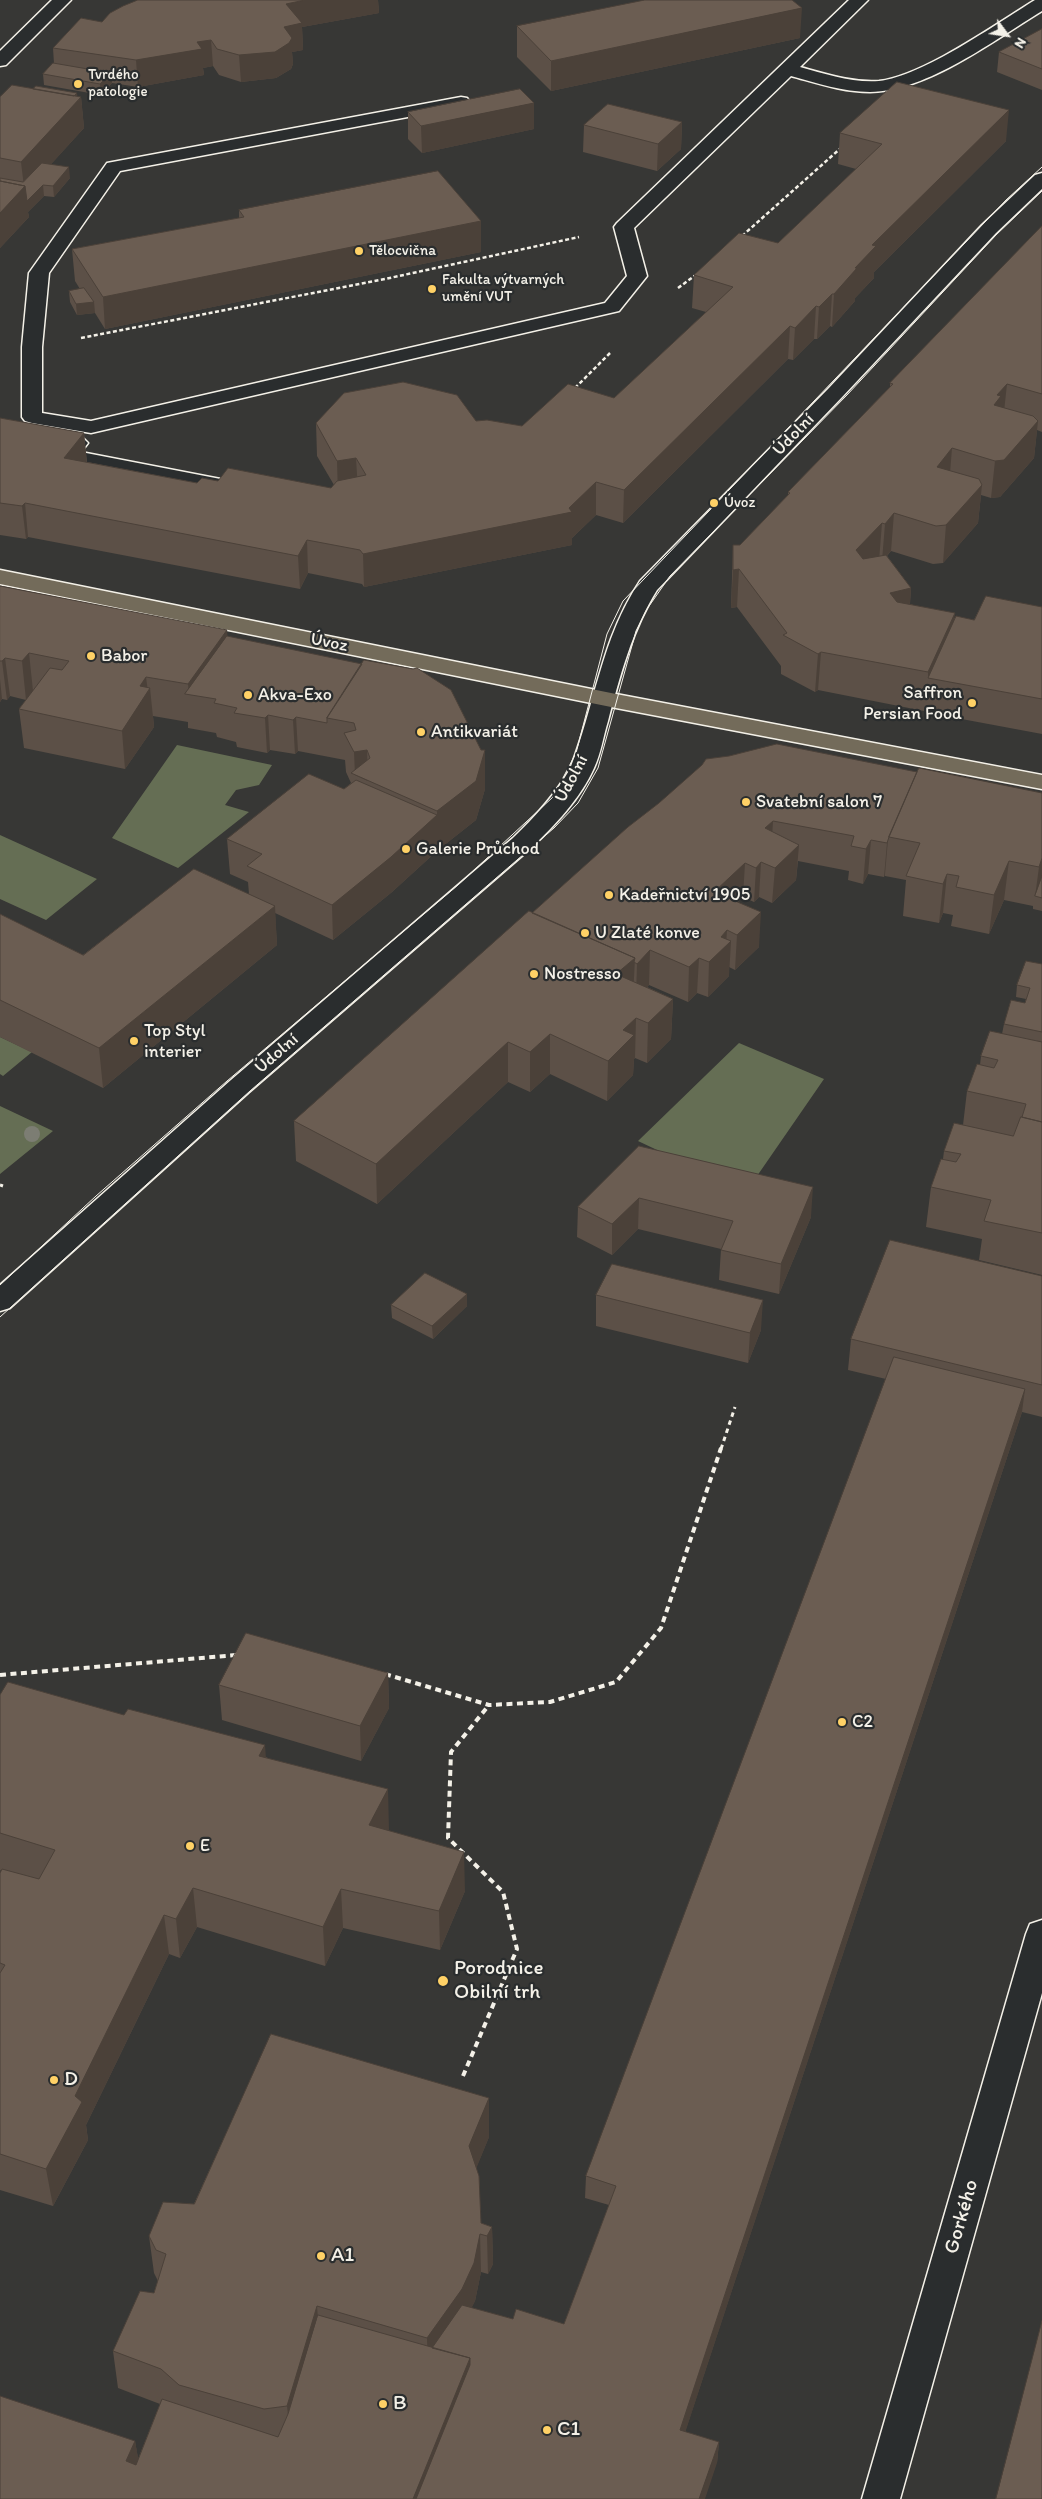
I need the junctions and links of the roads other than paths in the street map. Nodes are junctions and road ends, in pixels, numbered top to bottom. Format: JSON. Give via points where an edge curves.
{"nodes":[{"id":1,"x":62,"y":0,"type":"edge"},
{"id":2,"x":859,"y":0,"type":"edge"},
{"id":3,"x":1042,"y":3,"type":"edge"},
{"id":4,"x":0,"y":61,"type":"edge"},
{"id":5,"x":787,"y":69,"type":"junction"},
{"id":6,"x":474,"y":99,"type":"edge"},
{"id":7,"x":1042,"y":179,"type":"edge"},
{"id":8,"x":91,"y":427,"type":"junction"},
{"id":9,"x":260,"y":493,"type":"edge"},
{"id":10,"x":0,"y":576,"type":"edge"},
{"id":11,"x":603,"y":698,"type":"junction"},
{"id":12,"x":1042,"y":782,"type":"edge"},
{"id":13,"x":0,"y":1301,"type":"edge"},
{"id":14,"x":1042,"y":1934,"type":"edge"},
{"id":15,"x":881,"y":2499,"type":"edge"}],
"edges":[{"from":1,"to":4,"type":"street"},
{"from":2,"to":5,"type":"street"},
{"from":3,"to":5,"type":"street","via":[[958,53],[895,83],[866,86]]},
{"from":5,"to":8,"type":"street","via":[[624,227],[637,276],[612,307]]},
{"from":6,"to":8,"type":"street","via":[[114,167],[39,273],[32,347],[32,417]]},
{"from":7,"to":11,"type":"street","name":"Údolní","via":[[982,236],[648,586],[627,622]]},
{"from":8,"to":9,"type":"street","via":[[66,455]]},
{"from":10,"to":11,"type":"main road","name":"Úvoz"},
{"from":11,"to":12,"type":"main road","name":"Úvoz"},
{"from":11,"to":13,"type":"street","name":"Údolní","via":[[582,767],[564,799],[522,843],[167,1150]]},
{"from":14,"to":15,"type":"street","name":"Gorkého"}]}
